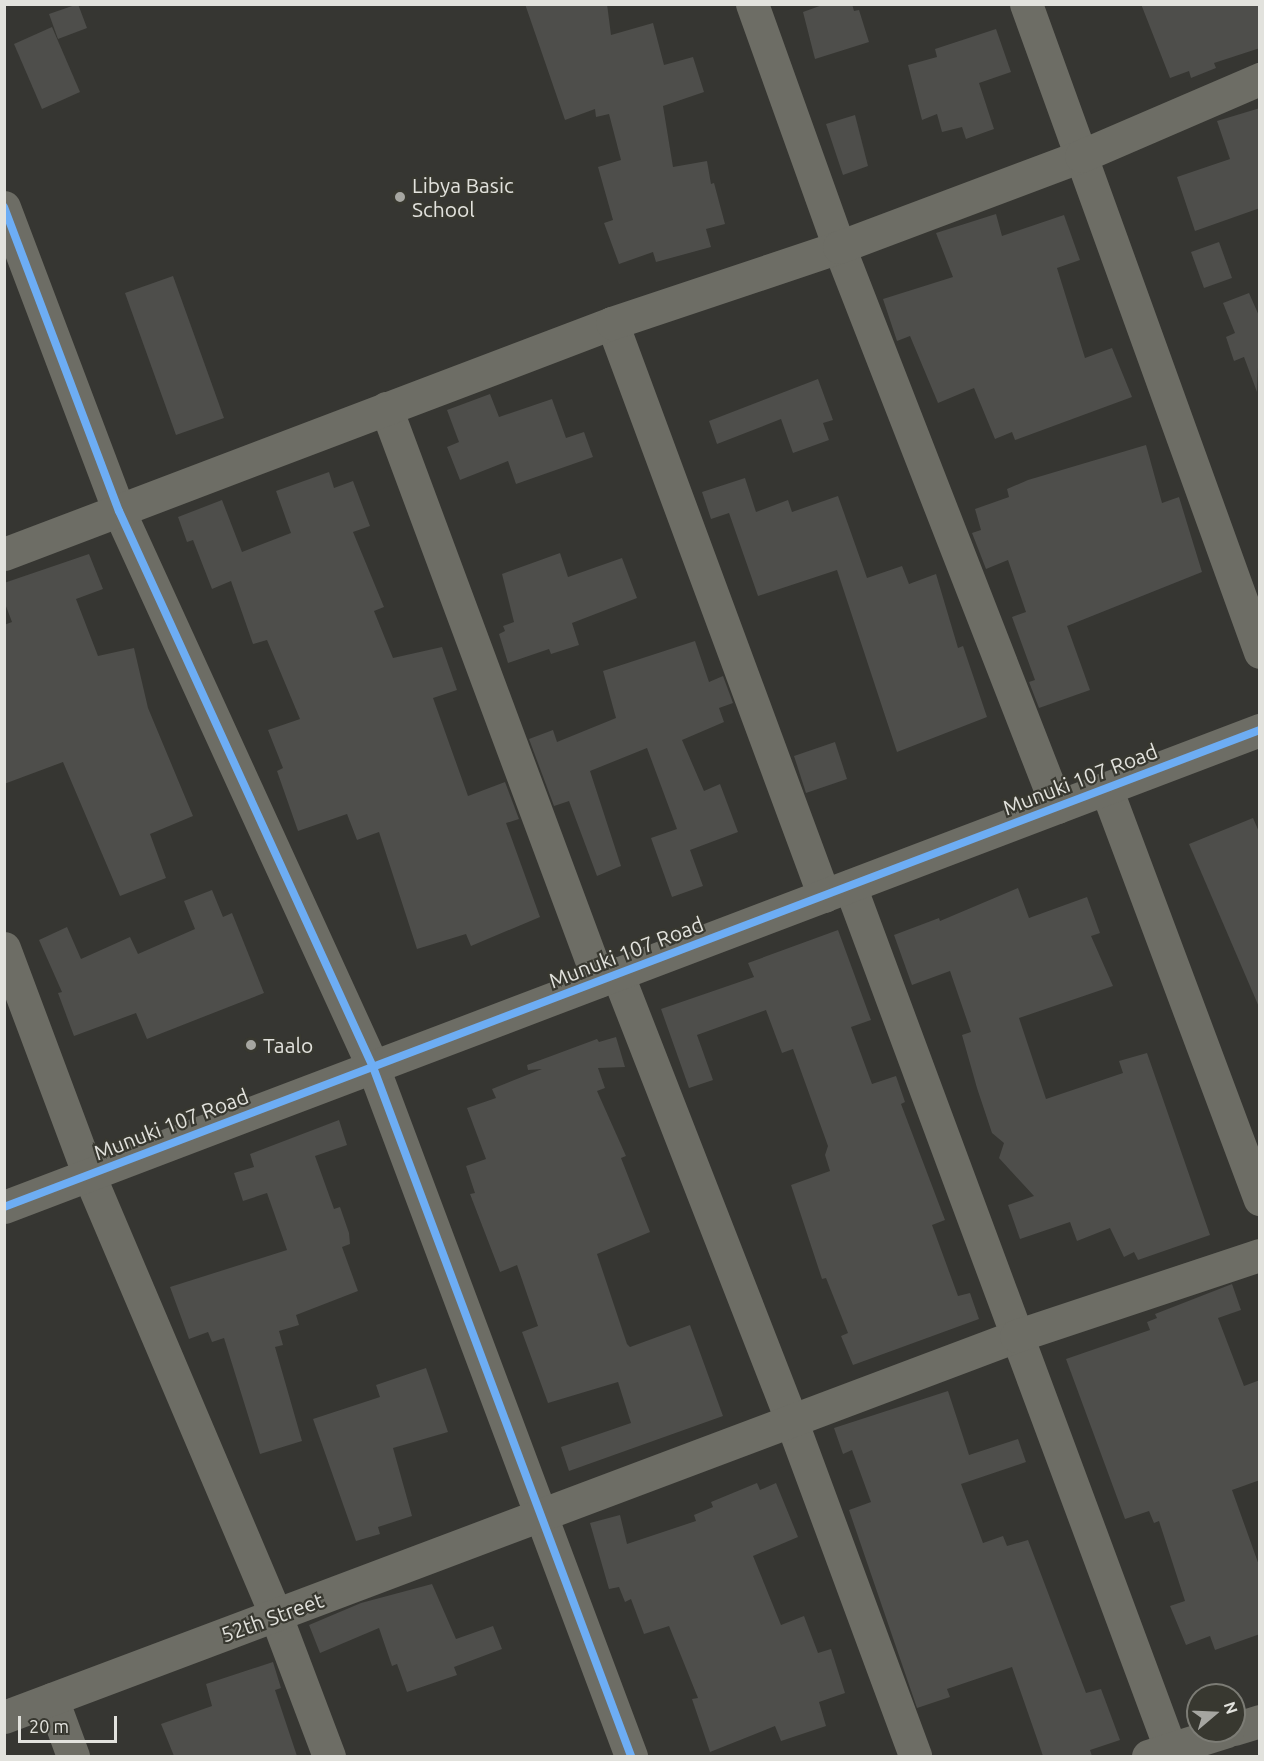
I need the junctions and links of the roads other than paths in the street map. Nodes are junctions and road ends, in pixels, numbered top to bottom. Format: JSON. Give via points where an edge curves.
{"nodes":[{"id":1,"x":752,"y":4,"type":"edge"},
{"id":2,"x":1026,"y":4,"type":"edge"},
{"id":3,"x":1260,"y":79,"type":"edge"},
{"id":4,"x":1081,"y":156,"type":"junction"},
{"id":5,"x":4,"y":207,"type":"edge"},
{"id":6,"x":839,"y":247,"type":"junction"},
{"id":7,"x":612,"y":323,"type":"junction"},
{"id":8,"x":386,"y":408,"type":"junction"},
{"id":9,"x":119,"y":511,"type":"junction"},
{"id":10,"x":4,"y":554,"type":"edge"},
{"id":11,"x":1260,"y":652,"type":"edge"},
{"id":12,"x":1260,"y":730,"type":"edge"},
{"id":13,"x":1106,"y":788,"type":"junction"},
{"id":14,"x":1057,"y":807,"type":"junction"},
{"id":15,"x":837,"y":891,"type":"junction"},
{"id":16,"x":4,"y":948,"type":"edge"},
{"id":17,"x":608,"y":977,"type":"junction"},
{"id":18,"x":373,"y":1067,"type":"junction"},
{"id":19,"x":89,"y":1175,"type":"junction"},
{"id":20,"x":1260,"y":1199,"type":"edge"},
{"id":21,"x":4,"y":1207,"type":"edge"},
{"id":22,"x":1260,"y":1255,"type":"edge"},
{"id":23,"x":1016,"y":1336,"type":"junction"},
{"id":24,"x":791,"y":1420,"type":"junction"},
{"id":25,"x":539,"y":1517,"type":"junction"},
{"id":26,"x":276,"y":1616,"type":"junction"},
{"id":27,"x":52,"y":1699,"type":"junction"},
{"id":28,"x":4,"y":1717,"type":"edge"},
{"id":29,"x":1194,"y":1743,"type":"edge"},
{"id":30,"x":1163,"y":1754,"type":"edge"},
{"id":31,"x":73,"y":1756,"type":"edge"},
{"id":32,"x":329,"y":1756,"type":"edge"},
{"id":33,"x":631,"y":1756,"type":"edge"},
{"id":34,"x":915,"y":1756,"type":"edge"}],
"edges":[{"from":1,"to":6,"type":"street"},
{"from":2,"to":4,"type":"street"},
{"from":3,"to":4,"type":"street"},
{"from":4,"to":6,"type":"street"},
{"from":4,"to":11,"type":"street"},
{"from":5,"to":9,"type":"street"},
{"from":6,"to":7,"type":"street"},
{"from":6,"to":14,"type":"street"},
{"from":7,"to":8,"type":"street"},
{"from":7,"to":15,"type":"street"},
{"from":8,"to":9,"type":"street"},
{"from":8,"to":17,"type":"street"},
{"from":9,"to":10,"type":"street"},
{"from":9,"to":18,"type":"street"},
{"from":12,"to":13,"type":"street","name":"Munuki 107 Road"},
{"from":13,"to":14,"type":"street","name":"Munuki 107 Road"},
{"from":13,"to":20,"type":"street"},
{"from":14,"to":15,"type":"street","name":"Munuki 107 Road"},
{"from":15,"to":17,"type":"street","name":"Munuki 107 Road"},
{"from":15,"to":23,"type":"street"},
{"from":16,"to":19,"type":"street"},
{"from":17,"to":18,"type":"street","name":"Munuki 107 Road"},
{"from":17,"to":24,"type":"street"},
{"from":18,"to":19,"type":"street","name":"Munuki 107 Road"},
{"from":18,"to":25,"type":"street"},
{"from":19,"to":21,"type":"street","name":"Munuki 107 Road"},
{"from":19,"to":26,"type":"street"},
{"from":22,"to":23,"type":"street","name":"52th Street"},
{"from":23,"to":24,"type":"street","name":"52th Street"},
{"from":23,"to":30,"type":"street"},
{"from":24,"to":25,"type":"street","name":"52th Street"},
{"from":24,"to":34,"type":"street"},
{"from":25,"to":26,"type":"street","name":"52th Street"},
{"from":25,"to":33,"type":"street"},
{"from":26,"to":27,"type":"street","name":"52th Street"},
{"from":26,"to":32,"type":"street"},
{"from":27,"to":28,"type":"street","name":"52th Street"},
{"from":27,"to":31,"type":"street"},
{"from":29,"to":30,"type":"street"}]}
